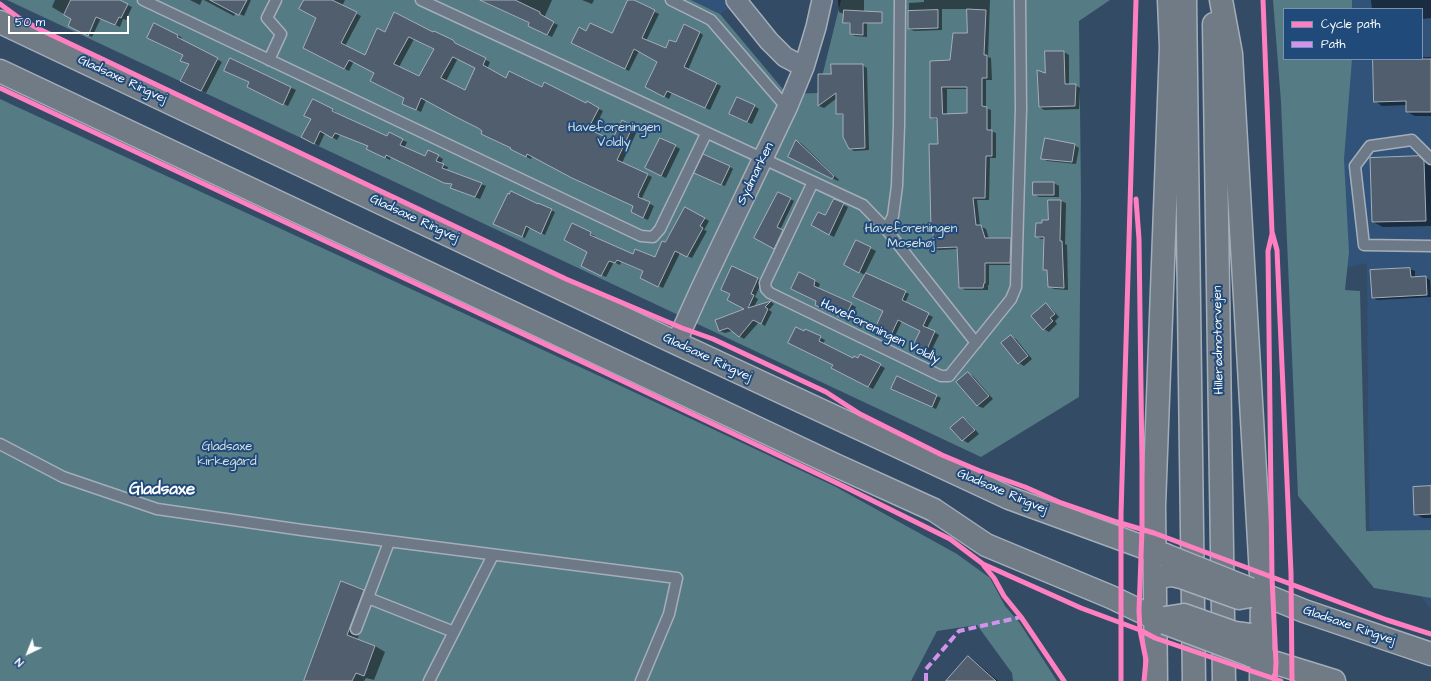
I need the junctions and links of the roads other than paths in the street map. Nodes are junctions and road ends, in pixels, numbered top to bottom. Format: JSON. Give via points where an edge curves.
{"nodes":[{"id":1,"x":143,"y":0,"type":"edge"},
{"id":2,"x":276,"y":0,"type":"edge"},
{"id":3,"x":421,"y":0,"type":"edge"},
{"id":4,"x":671,"y":0,"type":"edge"},
{"id":5,"x":736,"y":0,"type":"edge"},
{"id":6,"x":822,"y":0,"type":"edge"},
{"id":7,"x":900,"y":0,"type":"edge"},
{"id":8,"x":1020,"y":0,"type":"edge"},
{"id":9,"x":1169,"y":0,"type":"edge"},
{"id":10,"x":1185,"y":0,"type":"edge"},
{"id":11,"x":1214,"y":0,"type":"edge"},
{"id":12,"x":1221,"y":0,"type":"edge"},
{"id":13,"x":0,"y":22,"type":"edge"},
{"id":14,"x":269,"y":60,"type":"junction"},
{"id":15,"x":804,"y":67,"type":"junction"},
{"id":16,"x":0,"y":71,"type":"edge"},
{"id":17,"x":787,"y":108,"type":"junction"},
{"id":18,"x":706,"y":134,"type":"junction"},
{"id":19,"x":1431,"y":158,"type":"edge"},
{"id":20,"x":763,"y":159,"type":"junction"},
{"id":21,"x":813,"y":182,"type":"junction"},
{"id":22,"x":886,"y":229,"type":"junction"},
{"id":23,"x":1431,"y":246,"type":"edge"},
{"id":24,"x":676,"y":343,"type":"junction"},
{"id":25,"x":976,"y":343,"type":"junction"},
{"id":26,"x":0,"y":444,"type":"edge"},
{"id":27,"x":389,"y":542,"type":"junction"},
{"id":28,"x":493,"y":555,"type":"junction"},
{"id":29,"x":1159,"y":565,"type":"junction"},
{"id":30,"x":1254,"y":593,"type":"junction"},
{"id":31,"x":368,"y":598,"type":"junction"},
{"id":32,"x":1161,"y":620,"type":"junction"},
{"id":33,"x":356,"y":629,"type":"dead end"},
{"id":34,"x":454,"y":632,"type":"junction"},
{"id":35,"x":1256,"y":645,"type":"junction"},
{"id":36,"x":1431,"y":654,"type":"edge"},
{"id":37,"x":429,"y":681,"type":"edge"},
{"id":38,"x":641,"y":681,"type":"edge"},
{"id":39,"x":1156,"y":681,"type":"edge"},
{"id":40,"x":1194,"y":681,"type":"edge"},
{"id":41,"x":1224,"y":681,"type":"edge"},
{"id":42,"x":1261,"y":681,"type":"edge"},
{"id":43,"x":1334,"y":681,"type":"edge"}],
"edges":[{"from":1,"to":14,"type":"lane"},
{"from":2,"to":14,"type":"lane","via":[[267,18],[281,34]]},
{"from":3,"to":18,"type":"lane"},
{"from":4,"to":17,"type":"lane","via":[[711,20]]},
{"from":5,"to":15,"type":"street","via":[[785,57]]},
{"from":6,"to":15,"type":"street","name":"Sydmarken"},
{"from":7,"to":22,"type":"lane","via":[[897,186],[893,216]]},
{"from":8,"to":25,"type":"lane","via":[[1016,287],[1011,298]]},
{"from":9,"to":29,"type":"main road","via":[[1171,55],[1154,506]]},
{"from":10,"to":40,"type":"main road"},
{"from":11,"to":41,"type":"main road","name":"Hillerødmotorvejen"},
{"from":12,"to":30,"type":"main road","via":[[1231,54]]},
{"from":13,"to":24,"type":"main road","name":"Gladsaxe Ringvej"},
{"from":14,"to":18,"type":"lane","via":[[641,236],[653,237],[660,229]]},
{"from":15,"to":17,"type":"street","name":"Sydmarken"},
{"from":16,"to":32,"type":"main road","via":[[934,510],[986,545]]},
{"from":17,"to":20,"type":"street","name":"Sydmarken"},
{"from":18,"to":20,"type":"lane"},
{"from":19,"to":23,"type":"lane","via":[[1412,140],[1370,146],[1355,166],[1364,245]]},
{"from":20,"to":21,"type":"lane"},
{"from":20,"to":24,"type":"street","name":"Sydmarken"},
{"from":21,"to":22,"type":"lane","via":[[863,205]]},
{"from":21,"to":25,"type":"lane","name":"Haveforeningen Voldly","via":[[765,283],[770,293],[941,376],[949,376]]},
{"from":22,"to":25,"type":"lane"},
{"from":24,"to":29,"type":"main road","name":"Gladsaxe Ringvej"},
{"from":26,"to":27,"type":"lane","via":[[63,477],[157,509]]},
{"from":27,"to":28,"type":"lane"},
{"from":27,"to":31,"type":"lane"},
{"from":28,"to":34,"type":"lane"},
{"from":28,"to":38,"type":"lane","via":[[677,578],[669,614]]},
{"from":29,"to":30,"type":"main road","name":"Gladsaxe Ringvej","bridge":true,"via":[[1172,575],[1239,598]]},
{"from":29,"to":32,"type":"main road"},
{"from":30,"to":35,"type":"main road"},
{"from":30,"to":36,"type":"main road","name":"Gladsaxe Ringvej"},
{"from":31,"to":33,"type":"lane"},
{"from":31,"to":34,"type":"lane"},
{"from":32,"to":35,"type":"main road","bridge":true,"via":[[1184,615],[1235,633]]},
{"from":32,"to":39,"type":"main road"},
{"from":34,"to":37,"type":"lane"},
{"from":35,"to":42,"type":"main road"},
{"from":35,"to":43,"type":"main road"}]}
